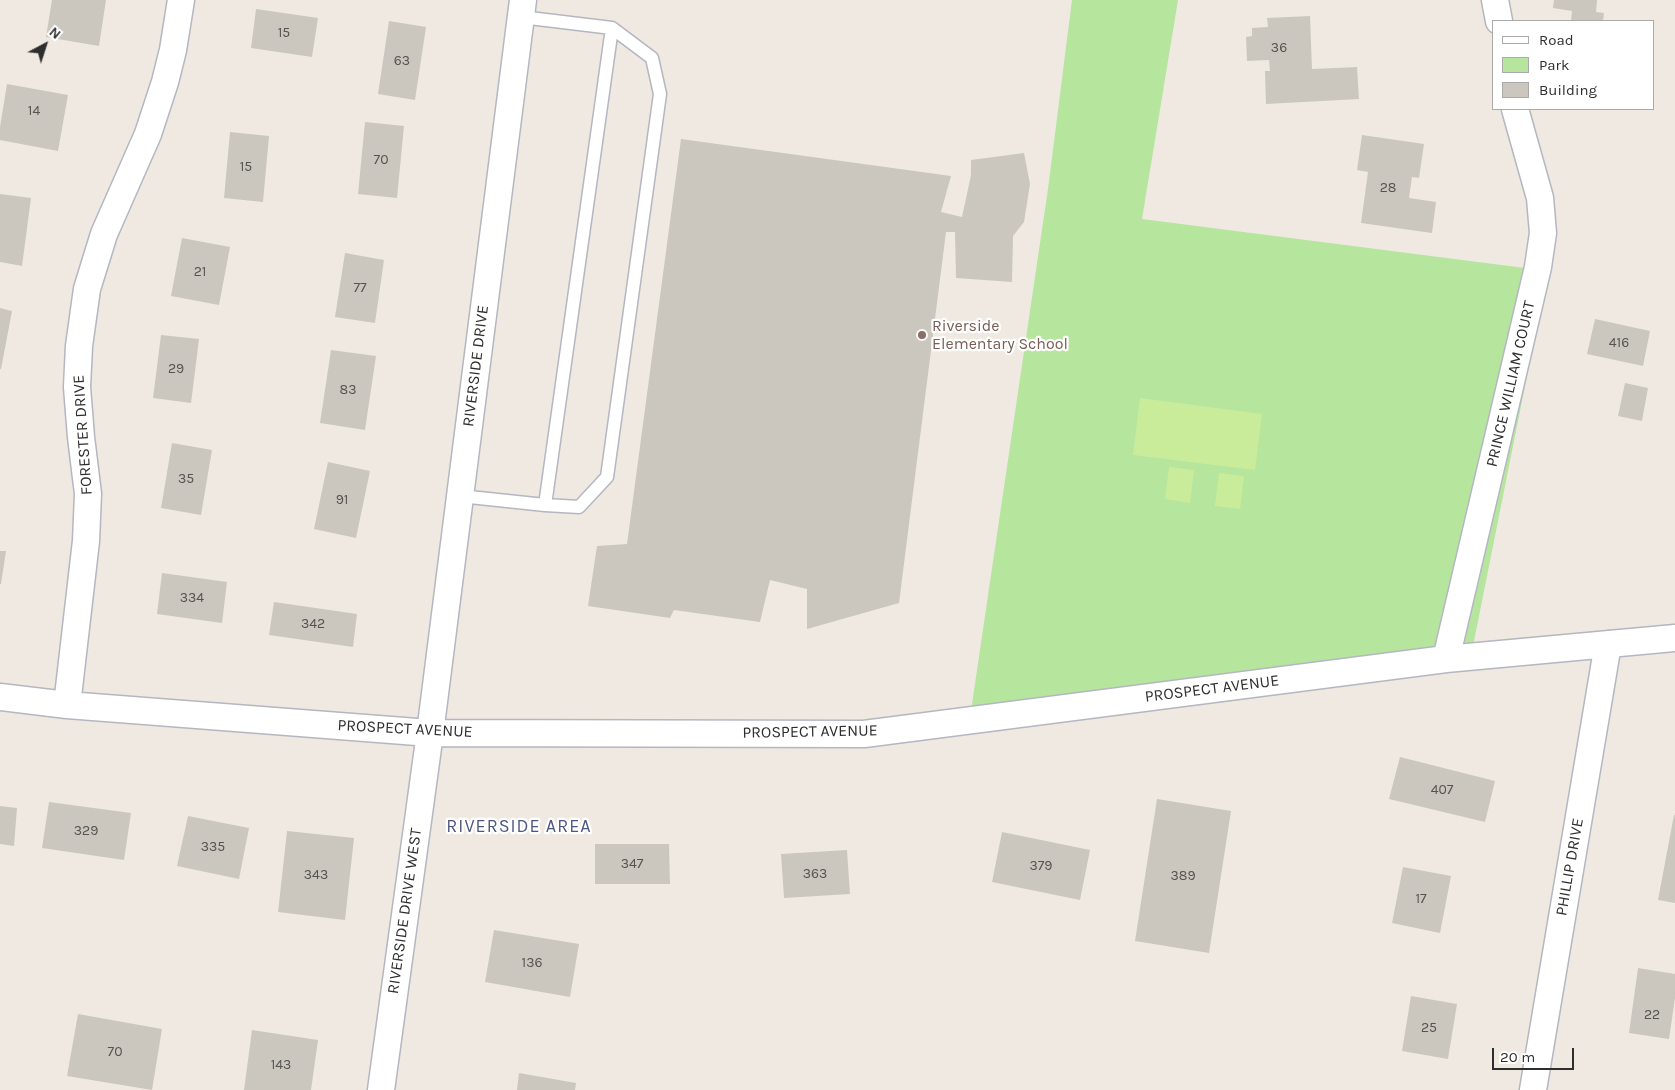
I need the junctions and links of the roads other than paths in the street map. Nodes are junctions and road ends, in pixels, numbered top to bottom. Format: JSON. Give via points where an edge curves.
{"nodes":[{"id":1,"x":181,"y":0,"type":"edge"},
{"id":2,"x":1495,"y":0,"type":"edge"},
{"id":3,"x":522,"y":9,"type":"edge"},
{"id":4,"x":1499,"y":20,"type":"edge"},
{"id":5,"x":612,"y":28,"type":"junction"},
{"id":6,"x":1515,"y":110,"type":"edge"},
{"id":7,"x":460,"y":496,"type":"junction"},
{"id":8,"x":545,"y":504,"type":"junction"},
{"id":9,"x":1675,"y":638,"type":"edge"},
{"id":10,"x":1608,"y":644,"type":"junction"},
{"id":11,"x":1446,"y":659,"type":"junction"},
{"id":12,"x":0,"y":697,"type":"edge"},
{"id":13,"x":67,"y":705,"type":"junction"},
{"id":14,"x":430,"y":733,"type":"junction"},
{"id":15,"x":381,"y":1090,"type":"edge"},
{"id":16,"x":1533,"y":1090,"type":"edge"}],
"edges":[{"from":1,"to":13,"type":"street","name":"FORESTER DRIVE","via":[[173,50],[148,134],[104,234],[87,288],[77,387],[88,494],[86,541]]},
{"from":2,"to":4,"type":"street"},
{"from":3,"to":5,"type":"lane"},
{"from":3,"to":7,"type":"street","name":"RIVERSIDE DRIVE"},
{"from":5,"to":8,"type":"lane"},
{"from":5,"to":8,"type":"lane","via":[[652,58],[660,94],[607,477],[579,507]]},
{"from":6,"to":11,"type":"street","name":"PRINCE WILLIAM COURT","via":[[1540,198],[1543,233],[1538,267]]},
{"from":7,"to":8,"type":"lane"},
{"from":7,"to":14,"type":"street","name":"RIVERSIDE DRIVE"},
{"from":9,"to":10,"type":"street","name":"PROSPECT AVENUE"},
{"from":10,"to":11,"type":"street","name":"PROSPECT AVENUE"},
{"from":10,"to":16,"type":"street","name":"PHILLIP DRIVE"},
{"from":11,"to":14,"type":"street","name":"PROSPECT AVENUE","via":[[864,734]]},
{"from":12,"to":13,"type":"street","name":"PROSPECT AVENUE"},
{"from":13,"to":14,"type":"street","name":"PROSPECT AVENUE"},
{"from":14,"to":15,"type":"street","name":"RIVERSIDE DRIVE WEST"}]}
